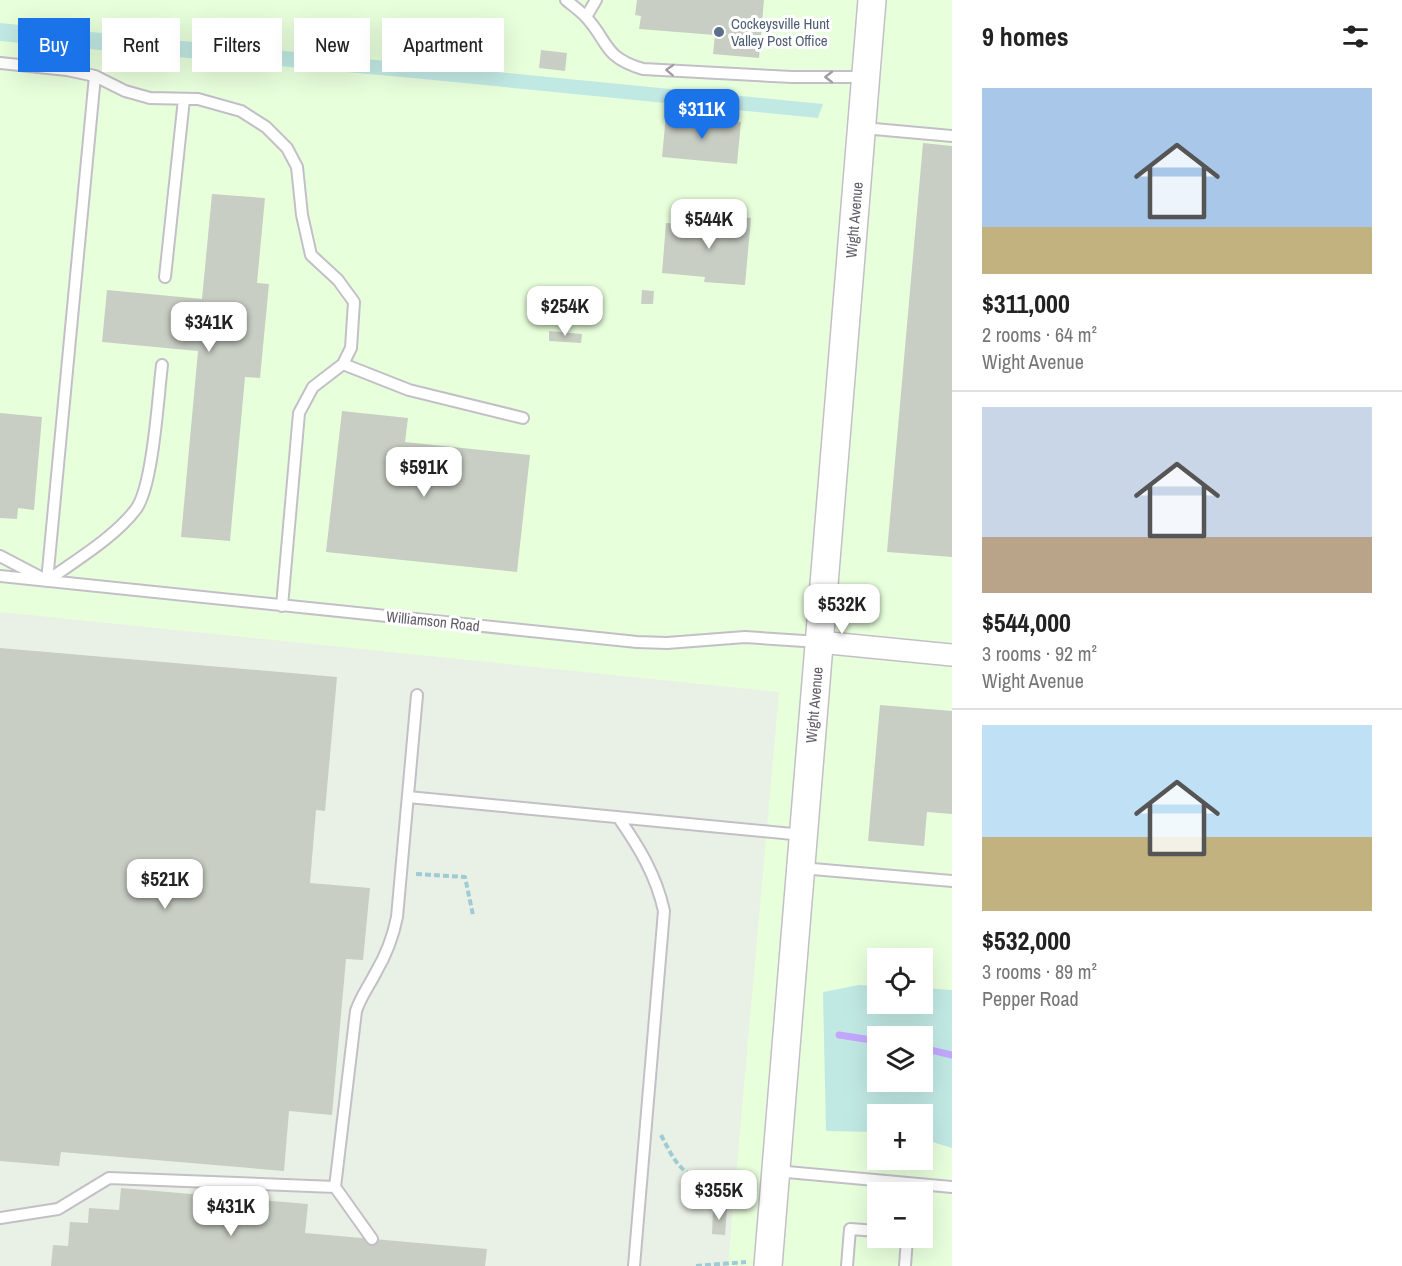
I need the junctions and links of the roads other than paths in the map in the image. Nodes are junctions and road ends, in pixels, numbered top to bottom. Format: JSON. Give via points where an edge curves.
{"nodes":[{"id":1,"x":566,"y":0,"type":"edge"},
{"id":2,"x":596,"y":0,"type":"edge"},
{"id":3,"x":872,"y":0,"type":"edge"},
{"id":4,"x":586,"y":17,"type":"junction"},
{"id":5,"x":0,"y":63,"type":"edge"},
{"id":6,"x":95,"y":76,"type":"junction"},
{"id":7,"x":866,"y":77,"type":"junction"},
{"id":8,"x":183,"y":99,"type":"junction"},
{"id":9,"x":861,"y":128,"type":"junction"},
{"id":10,"x":952,"y":136,"type":"edge"},
{"id":11,"x":165,"y":277,"type":"dead end"},
{"id":12,"x":343,"y":364,"type":"junction"},
{"id":13,"x":162,"y":365,"type":"dead end"},
{"id":14,"x":523,"y":418,"type":"dead end"},
{"id":15,"x":0,"y":556,"type":"edge"},
{"id":16,"x":0,"y":576,"type":"edge"},
{"id":17,"x":47,"y":581,"type":"junction"},
{"id":18,"x":282,"y":606,"type":"junction"},
{"id":19,"x":819,"y":642,"type":"junction"},
{"id":20,"x":952,"y":655,"type":"edge"},
{"id":21,"x":417,"y":695,"type":"dead end"},
{"id":22,"x":408,"y":797,"type":"junction"},
{"id":23,"x":618,"y":817,"type":"junction"},
{"id":24,"x":804,"y":835,"type":"junction"},
{"id":25,"x":801,"y":868,"type":"junction"},
{"id":26,"x":952,"y":881,"type":"edge"},
{"id":27,"x":776,"y":1171,"type":"junction"},
{"id":28,"x":869,"y":1182,"type":"edge"},
{"id":29,"x":335,"y":1187,"type":"junction"},
{"id":30,"x":933,"y":1187,"type":"edge"},
{"id":31,"x":952,"y":1187,"type":"edge"},
{"id":32,"x":0,"y":1218,"type":"edge"},
{"id":33,"x":867,"y":1230,"type":"edge"},
{"id":34,"x":372,"y":1239,"type":"dead end"},
{"id":35,"x":906,"y":1248,"type":"edge"},
{"id":36,"x":758,"y":1264,"type":"edge"},
{"id":37,"x":634,"y":1266,"type":"edge"},
{"id":38,"x":847,"y":1266,"type":"edge"},
{"id":39,"x":904,"y":1266,"type":"edge"}],
"edges":[{"from":1,"to":4,"type":"lane"},
{"from":2,"to":4,"type":"lane"},
{"from":3,"to":7,"type":"street","name":"Wight Avenue"},
{"from":7,"to":4,"type":"lane","one_way":true,"via":[[643,69],[626,64],[613,54]]},
{"from":5,"to":6,"type":"lane"},
{"from":6,"to":8,"type":"lane","via":[[125,92]]},
{"from":6,"to":17,"type":"lane"},
{"from":7,"to":9,"type":"street","name":"Wight Avenue"},
{"from":8,"to":11,"type":"lane"},
{"from":8,"to":12,"type":"lane","via":[[198,99],[241,111],[266,127],[287,148],[297,167],[311,255],[338,280],[354,302],[351,348]]},
{"from":9,"to":10,"type":"lane"},
{"from":9,"to":19,"type":"street","name":"Wight Avenue"},
{"from":12,"to":14,"type":"lane","via":[[409,390]]},
{"from":12,"to":18,"type":"lane","via":[[313,387],[299,413]]},
{"from":13,"to":17,"type":"lane","via":[[147,486],[137,508],[120,527]]},
{"from":15,"to":17,"type":"lane"},
{"from":16,"to":17,"type":"lane","name":"Williamson Road"},
{"from":17,"to":18,"type":"lane","name":"Williamson Road"},
{"from":18,"to":19,"type":"lane","name":"Williamson Road","via":[[637,642],[745,637]]},
{"from":19,"to":20,"type":"street"},
{"from":19,"to":24,"type":"street","name":"Wight Avenue"},
{"from":21,"to":22,"type":"lane"},
{"from":22,"to":23,"type":"lane"},
{"from":22,"to":29,"type":"lane","via":[[392,939],[356,1011]]},
{"from":23,"to":24,"type":"lane"},
{"from":23,"to":37,"type":"lane","via":[[652,871],[664,910]]},
{"from":24,"to":25,"type":"street","name":"Wight Avenue"},
{"from":25,"to":26,"type":"lane"},
{"from":25,"to":27,"type":"street","name":"Wight Avenue"},
{"from":27,"to":28,"type":"lane"},
{"from":27,"to":36,"type":"street","name":"Wight Avenue","via":[[771,1234]]},
{"from":29,"to":32,"type":"lane","via":[[109,1178],[58,1209]]},
{"from":29,"to":34,"type":"lane"},
{"from":30,"to":31,"type":"lane"},
{"from":33,"to":38,"type":"lane","via":[[850,1228]]},
{"from":35,"to":39,"type":"lane"}]}
